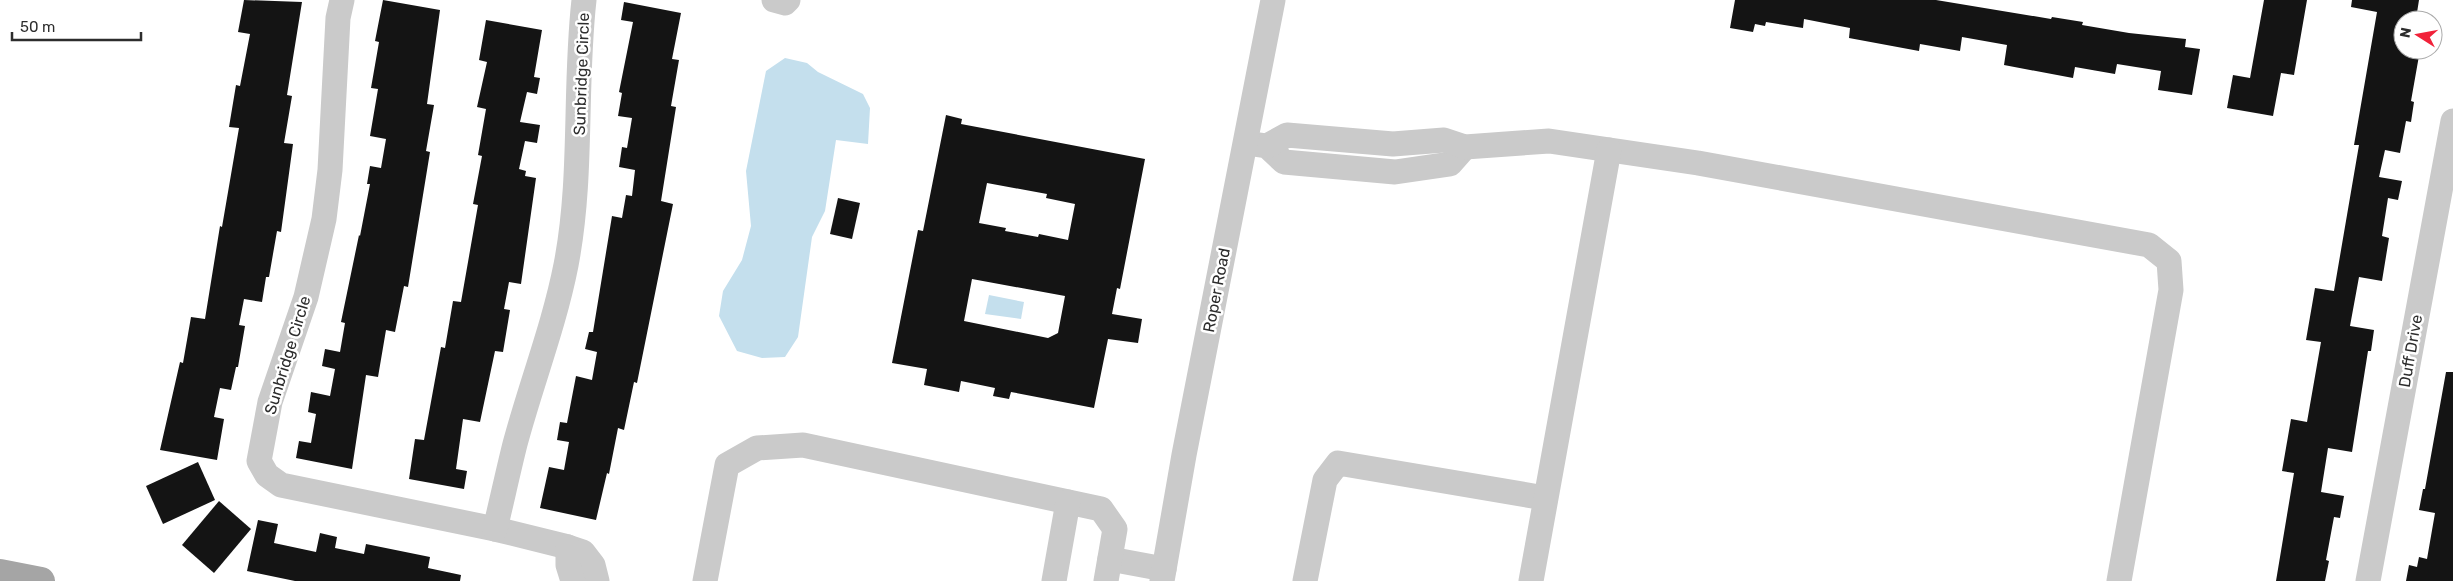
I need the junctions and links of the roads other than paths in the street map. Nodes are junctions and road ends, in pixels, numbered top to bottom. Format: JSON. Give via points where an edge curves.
{"nodes":[{"id":1,"x":342,"y":0,"type":"edge"},
{"id":2,"x":584,"y":0,"type":"edge"},
{"id":3,"x":774,"y":0,"type":"edge"},
{"id":4,"x":788,"y":0,"type":"edge"},
{"id":5,"x":1273,"y":0,"type":"edge"},
{"id":6,"x":2453,"y":121,"type":"edge"},
{"id":7,"x":1256,"y":144,"type":"junction"},
{"id":8,"x":1393,"y":144,"type":"junction"},
{"id":9,"x":1465,"y":147,"type":"junction"},
{"id":10,"x":1609,"y":150,"type":"junction"},
{"id":11,"x":1395,"y":172,"type":"junction"},
{"id":12,"x":1545,"y":498,"type":"junction"},
{"id":13,"x":1068,"y":502,"type":"junction"},
{"id":14,"x":495,"y":529,"type":"junction"},
{"id":15,"x":568,"y":547,"type":"junction"},
{"id":16,"x":1108,"y":570,"type":"edge"},
{"id":17,"x":0,"y":573,"type":"edge"},
{"id":18,"x":1163,"y":575,"type":"edge"},
{"id":19,"x":41,"y":581,"type":"edge"},
{"id":20,"x":573,"y":581,"type":"edge"},
{"id":21,"x":597,"y":581,"type":"edge"},
{"id":22,"x":704,"y":581,"type":"edge"},
{"id":23,"x":1054,"y":581,"type":"edge"},
{"id":24,"x":1305,"y":581,"type":"edge"},
{"id":25,"x":1531,"y":581,"type":"edge"},
{"id":26,"x":2119,"y":581,"type":"edge"},
{"id":27,"x":2368,"y":581,"type":"edge"}],
"edges":[{"from":1,"to":14,"type":"street","name":"Sunbridge Circle","via":[[338,18],[330,170],[324,219],[306,298],[270,402],[259,461],[267,475],[280,485]]},
{"from":2,"to":14,"type":"street","name":"Sunbridge Circle","via":[[580,34],[578,151],[566,264]]},
{"from":3,"to":4,"type":"street","via":[[785,3]]},
{"from":5,"to":7,"type":"street","name":"Roper Road"},
{"from":6,"to":27,"type":"street","name":"Duff Drive"},
{"from":7,"to":8,"type":"street","via":[[1287,135]]},
{"from":7,"to":11,"type":"street","via":[[1284,162]]},
{"from":7,"to":18,"type":"street","name":"Roper Road","via":[[1184,455]]},
{"from":8,"to":9,"type":"street","via":[[1444,140]]},
{"from":8,"to":11,"type":"street"},
{"from":9,"to":10,"type":"street","via":[[1549,141]]},
{"from":9,"to":11,"type":"street","via":[[1450,164]]},
{"from":10,"to":12,"type":"street"},
{"from":10,"to":26,"type":"street","via":[[1698,163],[2149,245],[2168,261],[2171,290]]},
{"from":12,"to":24,"type":"street","via":[[1338,463],[1325,480]]},
{"from":12,"to":25,"type":"street"},
{"from":13,"to":16,"type":"street","via":[[1101,509],[1115,529]]},
{"from":13,"to":22,"type":"street","via":[[803,445],[757,448],[727,464]]},
{"from":13,"to":23,"type":"street"},
{"from":14,"to":15,"type":"street","name":"Sunbridge Circle"},
{"from":15,"to":20,"type":"street","via":[[568,565]]},
{"from":15,"to":21,"type":"street","name":"Sunbridge Circle","via":[[583,552],[593,565]]},
{"from":16,"to":18,"type":"street"},
{"from":17,"to":19,"type":"main road"}]}
